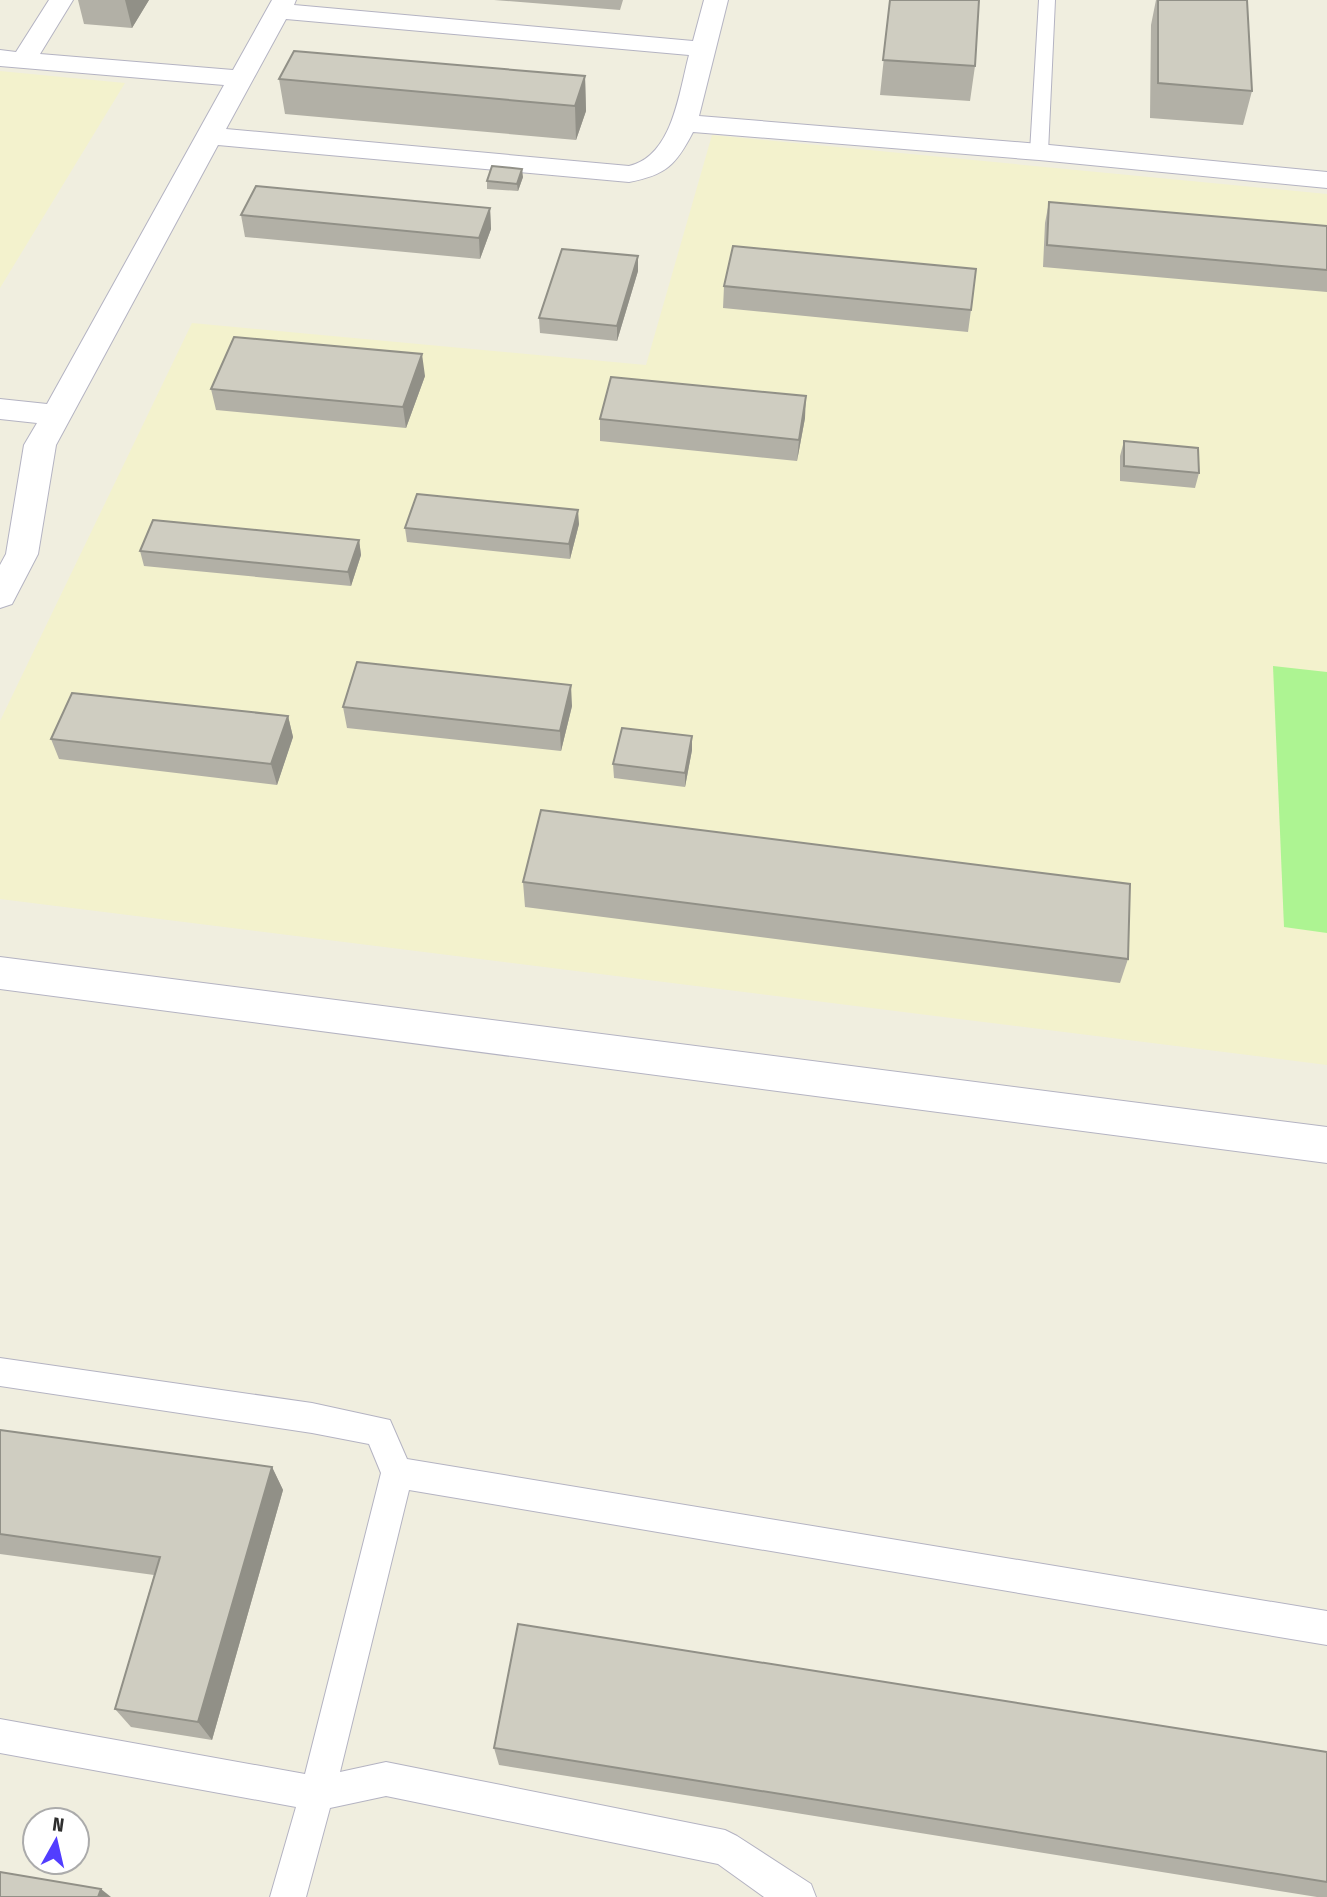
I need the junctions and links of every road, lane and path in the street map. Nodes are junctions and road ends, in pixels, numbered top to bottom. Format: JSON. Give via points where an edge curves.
{"nodes":[{"id":1,"x":61,"y":0,"type":"edge"},
{"id":2,"x":716,"y":0,"type":"edge"},
{"id":3,"x":1047,"y":0,"type":"edge"},
{"id":4,"x":281,"y":6,"type":"edge"},
{"id":5,"x":704,"y":49,"type":"junction"},
{"id":6,"x":12,"y":59,"type":"edge"},
{"id":7,"x":243,"y":79,"type":"junction"},
{"id":8,"x":684,"y":123,"type":"junction"},
{"id":9,"x":211,"y":136,"type":"junction"},
{"id":10,"x":1039,"y":152,"type":"junction"},
{"id":11,"x":1327,"y":180,"type":"edge"},
{"id":12,"x":0,"y":409,"type":"edge"},
{"id":13,"x":57,"y":415,"type":"junction"},
{"id":14,"x":14,"y":527,"type":"edge"},
{"id":15,"x":0,"y":596,"type":"edge"},
{"id":16,"x":0,"y":974,"type":"edge"},
{"id":17,"x":1327,"y":1145,"type":"edge"},
{"id":18,"x":0,"y":1372,"type":"edge"},
{"id":19,"x":397,"y":1473,"type":"junction"},
{"id":20,"x":1327,"y":1628,"type":"edge"},
{"id":21,"x":0,"y":1736,"type":"edge"},
{"id":22,"x":317,"y":1794,"type":"junction"},
{"id":23,"x":288,"y":1897,"type":"edge"},
{"id":24,"x":794,"y":1897,"type":"edge"}],
"edges":[{"from":1,"to":6,"type":"street"},
{"from":2,"to":5,"type":"street"},
{"from":3,"to":10,"type":"lane"},
{"from":4,"to":5,"type":"street"},
{"from":4,"to":7,"type":"street"},
{"from":5,"to":8,"type":"street"},
{"from":6,"to":7,"type":"street"},
{"from":7,"to":9,"type":"street"},
{"from":8,"to":9,"type":"street","via":[[663,162],[648,172],[629,174]]},
{"from":8,"to":10,"type":"street"},
{"from":9,"to":13,"type":"street"},
{"from":10,"to":11,"type":"street"},
{"from":12,"to":13,"type":"street"},
{"from":13,"to":14,"type":"street","via":[[40,445]]},
{"from":14,"to":15,"type":"street","via":[[22,554]]},
{"from":16,"to":17,"type":"street"},
{"from":18,"to":19,"type":"lane","via":[[379,1431]]},
{"from":19,"to":20,"type":"lane"},
{"from":19,"to":22,"type":"lane"},
{"from":21,"to":22,"type":"lane"},
{"from":22,"to":23,"type":"lane"},
{"from":22,"to":24,"type":"lane","via":[[386,1779],[725,1848]]}]}
